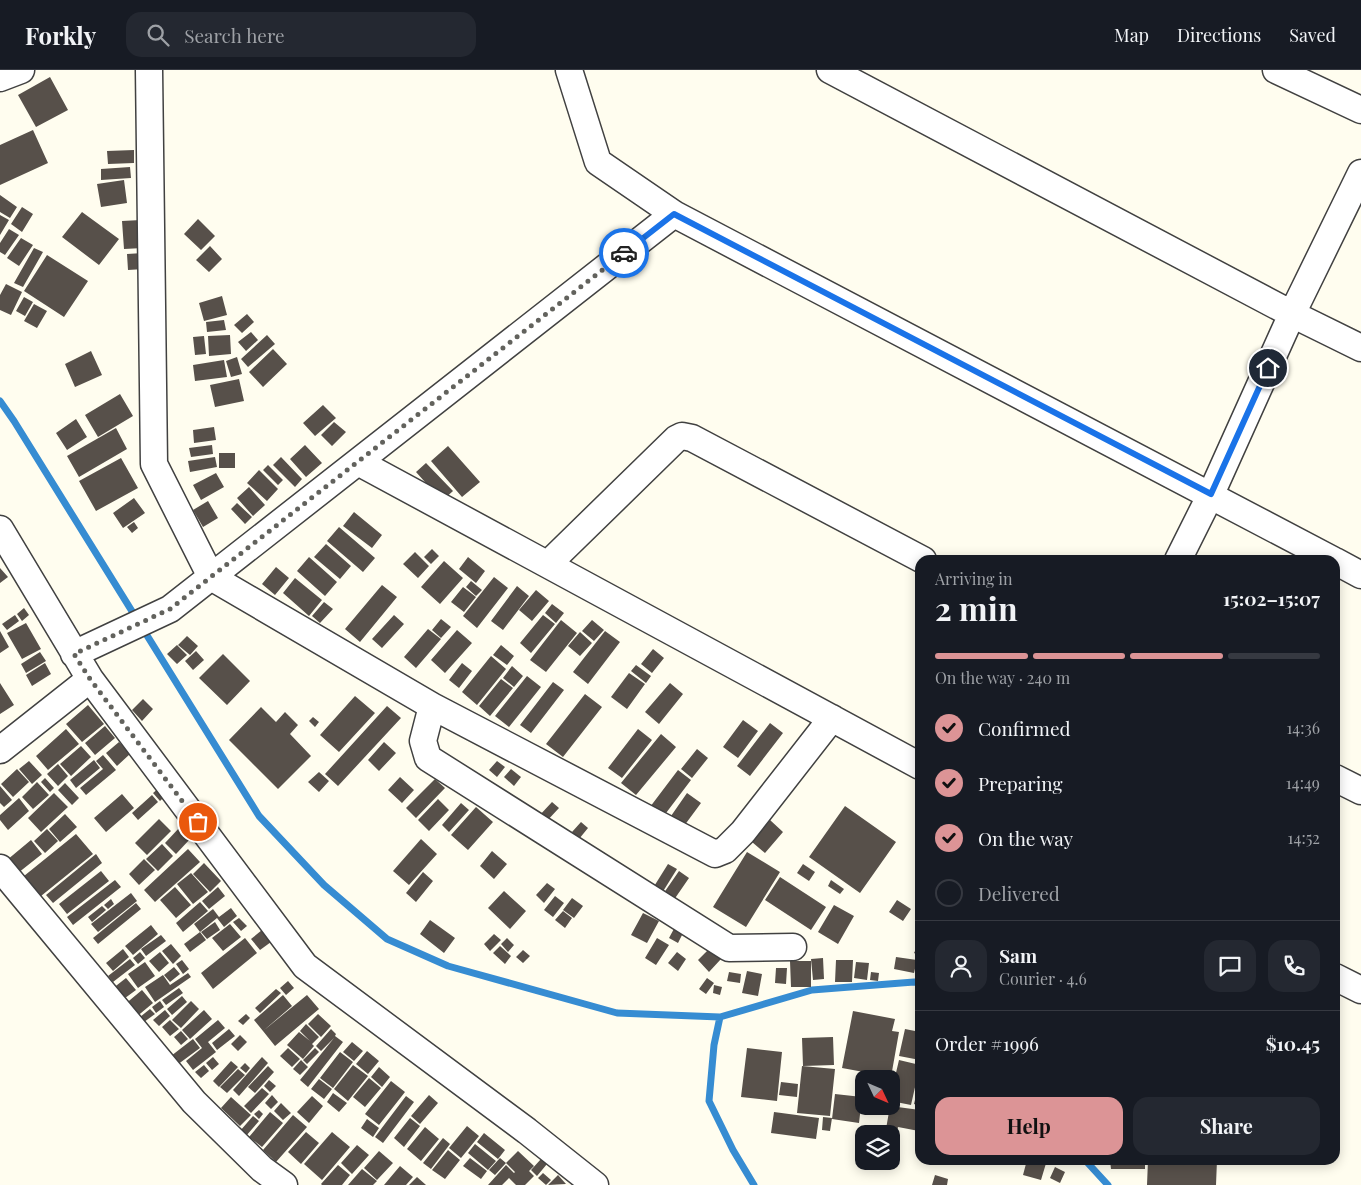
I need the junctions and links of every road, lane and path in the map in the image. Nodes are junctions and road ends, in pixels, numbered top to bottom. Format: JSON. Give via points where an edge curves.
{"nodes":[{"id":1,"x":21,"y":70,"type":"edge"},
{"id":2,"x":149,"y":70,"type":"edge"},
{"id":3,"x":569,"y":70,"type":"edge"},
{"id":4,"x":830,"y":70,"type":"edge"},
{"id":5,"x":1276,"y":70,"type":"edge"},
{"id":6,"x":0,"y":78,"type":"edge"},
{"id":7,"x":1361,"y":110,"type":"edge"},
{"id":8,"x":1361,"y":173,"type":"edge"},
{"id":9,"x":674,"y":214,"type":"junction"},
{"id":10,"x":1292,"y":314,"type":"junction"},
{"id":11,"x":1361,"y":348,"type":"edge"},
{"id":12,"x":358,"y":462,"type":"junction"},
{"id":13,"x":1211,"y":494,"type":"junction"},
{"id":14,"x":0,"y":529,"type":"edge"},
{"id":15,"x":1180,"y":555,"type":"edge"},
{"id":16,"x":1325,"y":555,"type":"edge"},
{"id":17,"x":915,"y":556,"type":"edge"},
{"id":18,"x":1340,"y":563,"type":"edge"},
{"id":19,"x":548,"y":564,"type":"junction"},
{"id":20,"x":1361,"y":575,"type":"edge"},
{"id":21,"x":211,"y":578,"type":"junction"},
{"id":22,"x":74,"y":654,"type":"junction"},
{"id":23,"x":90,"y":679,"type":"junction"},
{"id":24,"x":432,"y":706,"type":"junction"},
{"id":25,"x":832,"y":718,"type":"junction"},
{"id":26,"x":0,"y":750,"type":"edge"},
{"id":27,"x":915,"y":763,"type":"edge"},
{"id":28,"x":1340,"y":780,"type":"edge"},
{"id":29,"x":1361,"y":791,"type":"edge"},
{"id":30,"x":0,"y":868,"type":"edge"},
{"id":31,"x":793,"y":948,"type":"dead end"},
{"id":32,"x":1340,"y":980,"type":"edge"},
{"id":33,"x":1361,"y":990,"type":"edge"},
{"id":34,"x":284,"y":1185,"type":"edge"},
{"id":35,"x":595,"y":1185,"type":"edge"}],
"edges":[{"from":1,"to":6,"type":"street"},
{"from":2,"to":21,"type":"street","via":[[154,464]]},
{"from":3,"to":9,"type":"street","via":[[598,162]]},
{"from":4,"to":10,"type":"street"},
{"from":5,"to":7,"type":"street"},
{"from":8,"to":10,"type":"street"},
{"from":9,"to":12,"type":"street"},
{"from":9,"to":13,"type":"street"},
{"from":10,"to":11,"type":"street"},
{"from":10,"to":13,"type":"street"},
{"from":12,"to":19,"type":"street"},
{"from":12,"to":21,"type":"street"},
{"from":13,"to":15,"type":"street"},
{"from":13,"to":16,"type":"street"},
{"from":14,"to":22,"type":"street"},
{"from":17,"to":19,"type":"street","via":[[692,438],[682,436]]},
{"from":18,"to":20,"type":"street"},
{"from":19,"to":25,"type":"street"},
{"from":21,"to":22,"type":"street","via":[[170,609]]},
{"from":21,"to":24,"type":"street"},
{"from":22,"to":23,"type":"street"},
{"from":23,"to":26,"type":"street"},
{"from":23,"to":35,"type":"street","via":[[305,966]]},
{"from":24,"to":25,"type":"street","via":[[715,854],[726,850],[743,832]]},
{"from":24,"to":31,"type":"street","via":[[423,741],[428,758],[729,948]]},
{"from":25,"to":27,"type":"street"},
{"from":28,"to":29,"type":"street"},
{"from":30,"to":34,"type":"street","via":[[194,1102],[262,1169]]},
{"from":32,"to":33,"type":"street"}]}
